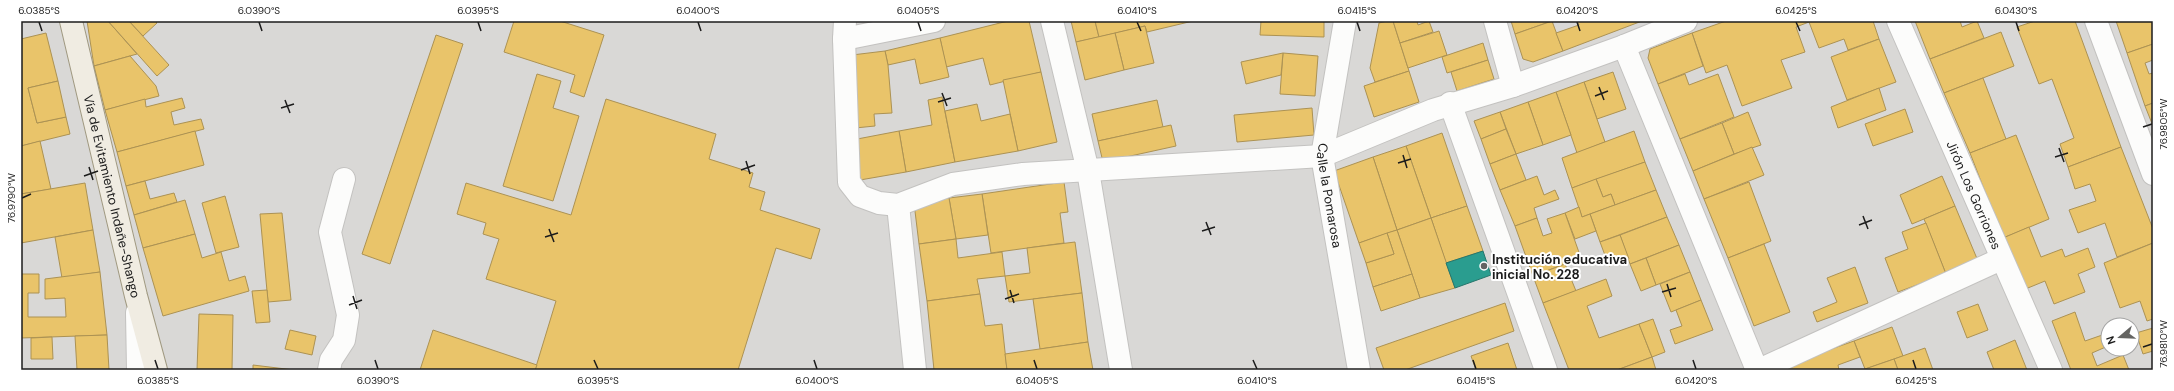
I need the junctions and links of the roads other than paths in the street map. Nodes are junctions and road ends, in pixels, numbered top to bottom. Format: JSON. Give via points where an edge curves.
{"nodes":[{"id":1,"x":71,"y":21,"type":"edge"},
{"id":2,"x":934,"y":21,"type":"edge"},
{"id":3,"x":1052,"y":21,"type":"edge"},
{"id":4,"x":1345,"y":21,"type":"edge"},
{"id":5,"x":1496,"y":21,"type":"edge"},
{"id":6,"x":1686,"y":21,"type":"edge"},
{"id":7,"x":1898,"y":21,"type":"edge"},
{"id":8,"x":2096,"y":21,"type":"edge"},
{"id":9,"x":844,"y":30,"type":"edge"},
{"id":10,"x":1624,"y":46,"type":"junction"},
{"id":11,"x":1513,"y":86,"type":"junction"},
{"id":12,"x":1450,"y":104,"type":"junction"},
{"id":13,"x":1322,"y":156,"type":"junction"},
{"id":14,"x":1088,"y":171,"type":"junction"},
{"id":15,"x":2153,"y":174,"type":"edge"},
{"id":16,"x":344,"y":180,"type":"dead end"},
{"id":17,"x":898,"y":205,"type":"junction"},
{"id":18,"x":2001,"y":259,"type":"junction"},
{"id":19,"x":136,"y":296,"type":"junction"},
{"id":20,"x":138,"y":370,"type":"edge"},
{"id":21,"x":156,"y":370,"type":"edge"},
{"id":22,"x":329,"y":370,"type":"edge"},
{"id":23,"x":915,"y":370,"type":"edge"},
{"id":24,"x":1121,"y":370,"type":"edge"},
{"id":25,"x":1359,"y":370,"type":"edge"},
{"id":26,"x":1546,"y":370,"type":"edge"},
{"id":27,"x":1758,"y":370,"type":"edge"},
{"id":28,"x":2050,"y":370,"type":"edge"}],
"edges":[{"from":1,"to":19,"type":"main road","name":"Vía de Evitamiento Indañe-Shango"},
{"from":2,"to":9,"type":"street"},
{"from":3,"to":14,"type":"street"},
{"from":4,"to":13,"type":"street","name":"Calle la Pomarosa"},
{"from":5,"to":11,"type":"street"},
{"from":6,"to":10,"type":"street"},
{"from":7,"to":18,"type":"street","name":"Jirón Los Gorriones"},
{"from":8,"to":15,"type":"street"},
{"from":9,"to":17,"type":"street","via":[[849,182],[860,196],[879,203]]},
{"from":10,"to":11,"type":"street"},
{"from":10,"to":27,"type":"street"},
{"from":11,"to":12,"type":"street"},
{"from":12,"to":13,"type":"street"},
{"from":12,"to":26,"type":"street"},
{"from":13,"to":14,"type":"street"},
{"from":13,"to":25,"type":"street","name":"Calle la Pomarosa"},
{"from":14,"to":17,"type":"street","via":[[1023,174],[953,184]]},
{"from":14,"to":24,"type":"street"},
{"from":16,"to":22,"type":"street","via":[[330,232],[348,315],[344,340],[330,360]]},
{"from":17,"to":23,"type":"street"},
{"from":18,"to":27,"type":"street"},
{"from":18,"to":28,"type":"street","name":"Jirón Los Gorriones"},
{"from":19,"to":20,"type":"street"},
{"from":19,"to":21,"type":"main road","name":"Vía de Evitamiento Indañe-Shango"}]}
